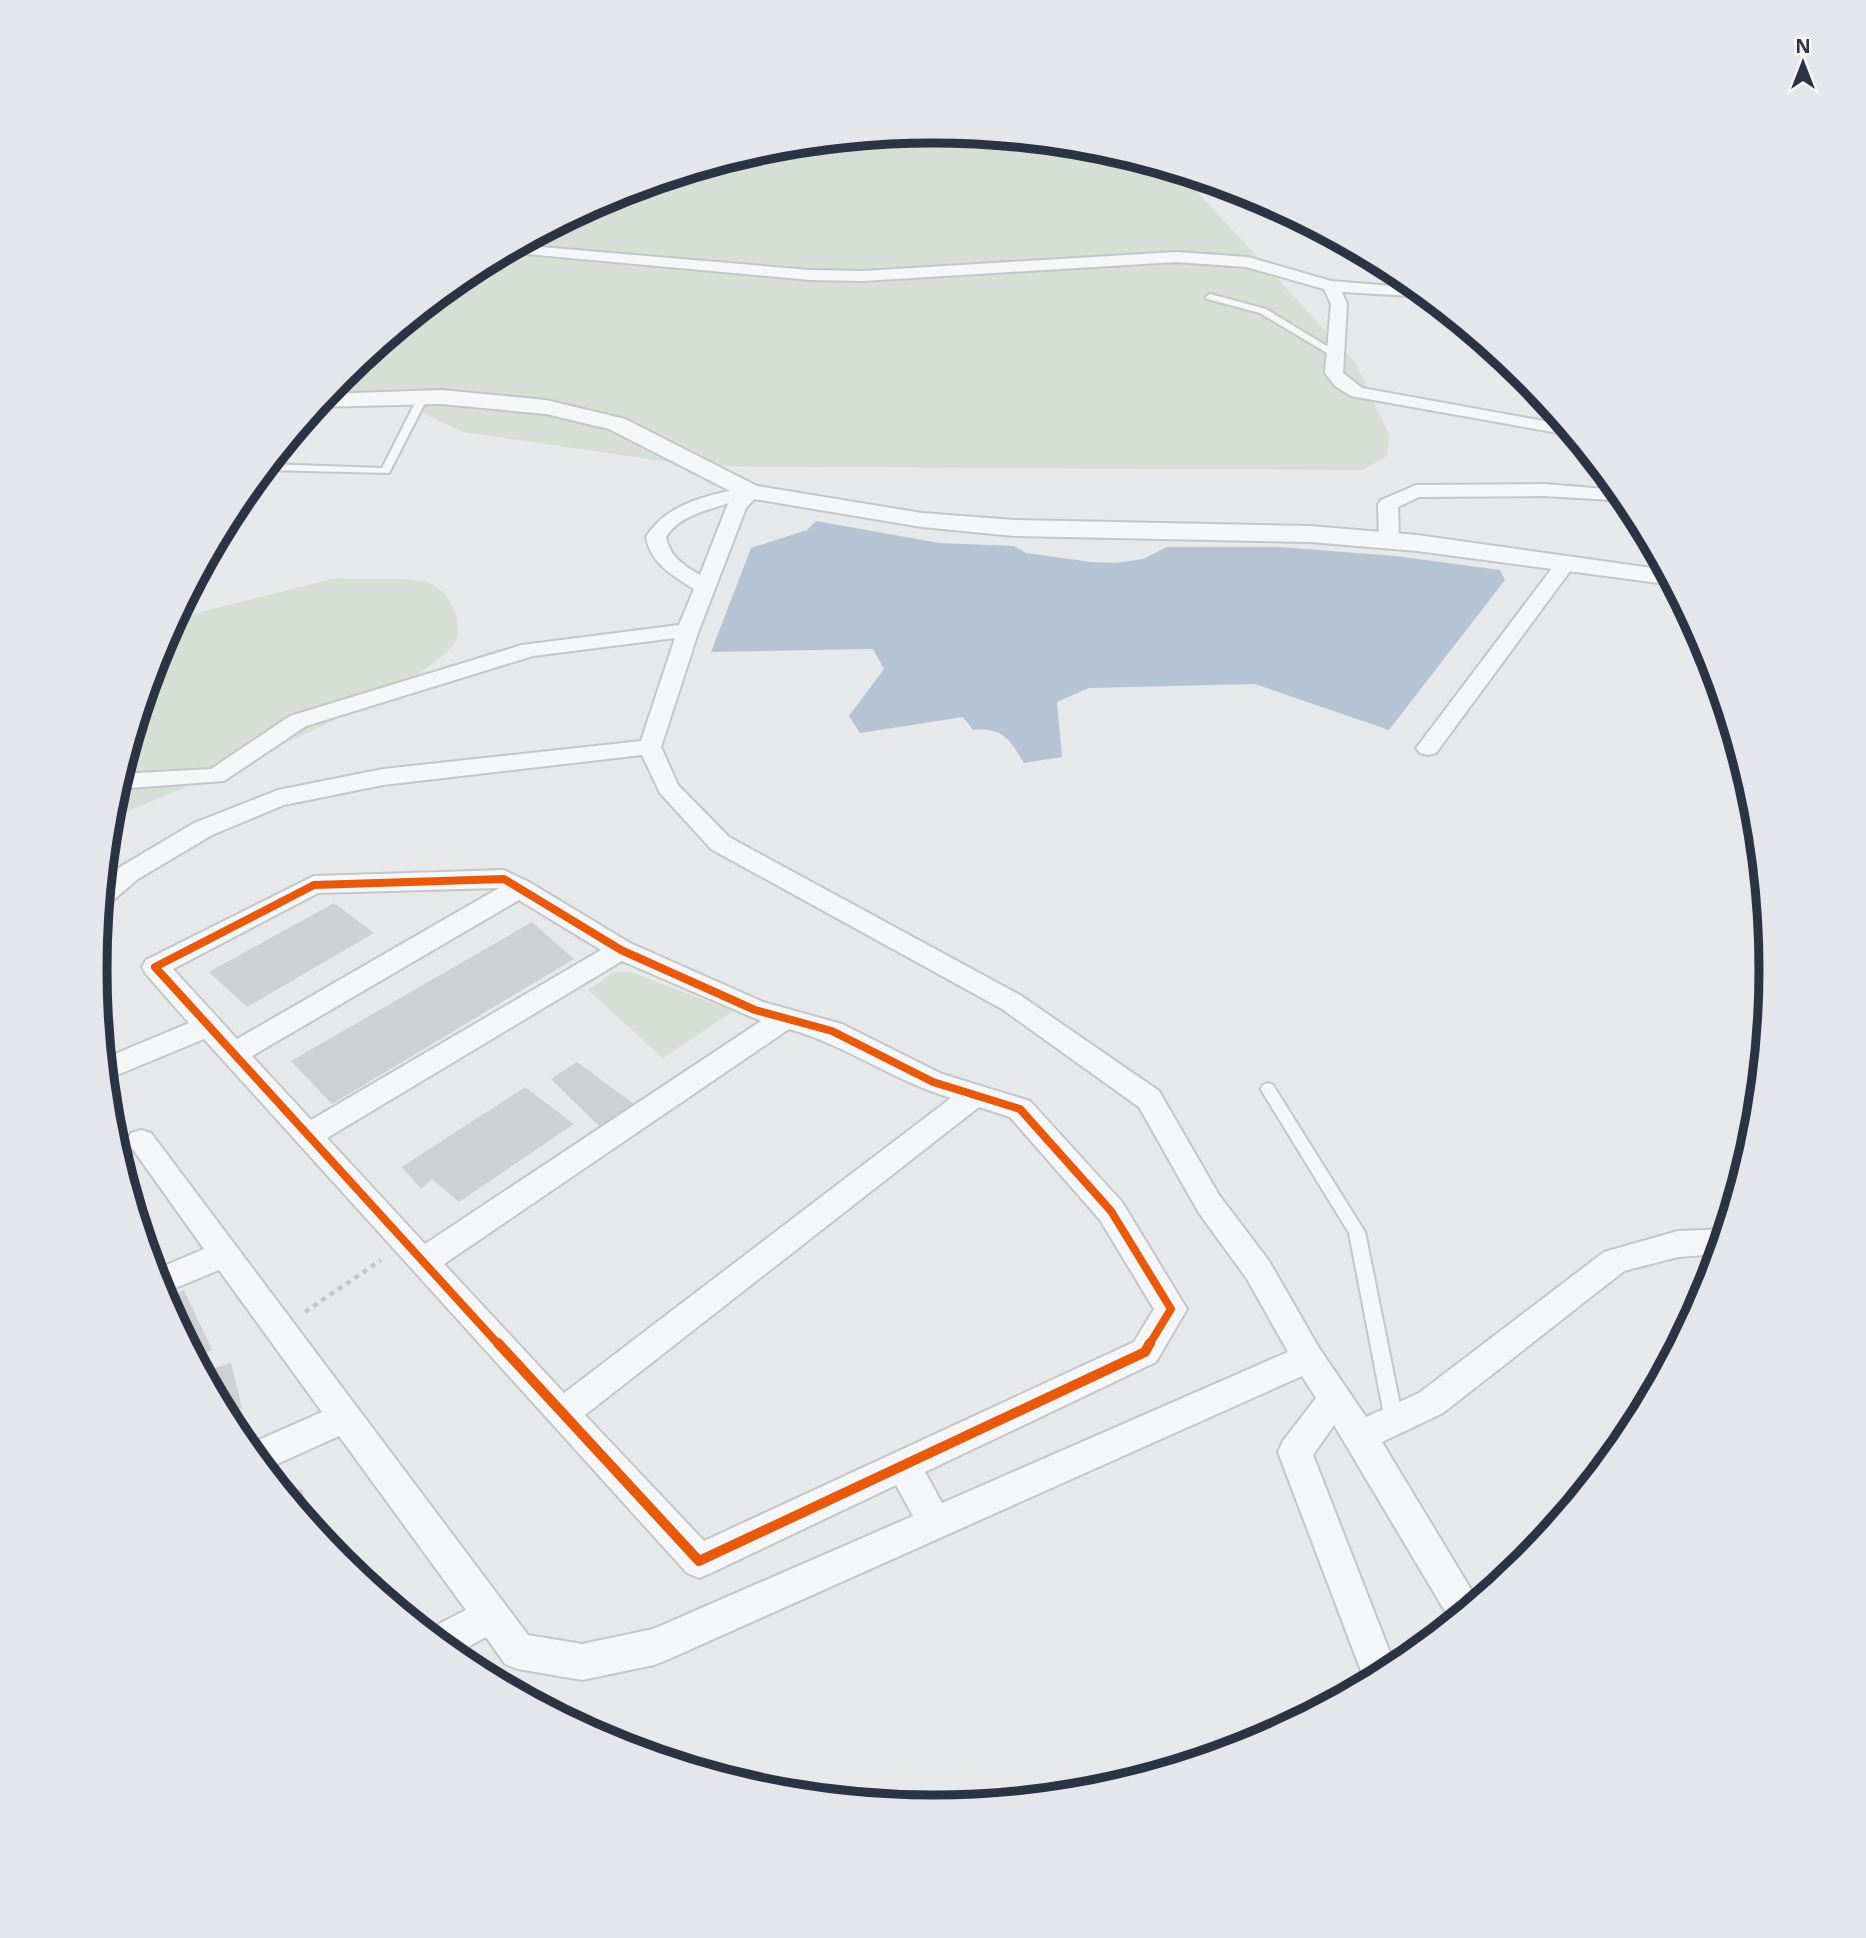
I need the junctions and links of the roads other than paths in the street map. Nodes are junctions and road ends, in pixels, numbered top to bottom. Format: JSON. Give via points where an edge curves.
{"nodes":[{"id":1,"x":525,"y":250,"type":"edge"},
{"id":2,"x":1331,"y":285,"type":"junction"},
{"id":3,"x":1405,"y":291,"type":"edge"},
{"id":4,"x":1210,"y":297,"type":"dead end"},
{"id":5,"x":1335,"y":354,"type":"junction"},
{"id":6,"x":424,"y":397,"type":"junction"},
{"id":7,"x":334,"y":400,"type":"edge"},
{"id":8,"x":1559,"y":430,"type":"edge"},
{"id":9,"x":276,"y":467,"type":"edge"},
{"id":10,"x":751,"y":492,"type":"junction"},
{"id":11,"x":1609,"y":495,"type":"edge"},
{"id":12,"x":1389,"y":541,"type":"junction"},
{"id":13,"x":1566,"y":563,"type":"junction"},
{"id":14,"x":1660,"y":577,"type":"edge"},
{"id":15,"x":705,"y":587,"type":"junction"},
{"id":16,"x":688,"y":629,"type":"junction"},
{"id":17,"x":650,"y":747,"type":"junction"},
{"id":18,"x":1428,"y":748,"type":"dead end"},
{"id":19,"x":129,"y":781,"type":"edge"},
{"id":20,"x":112,"y":888,"type":"edge"},
{"id":21,"x":520,"y":888,"type":"junction"},
{"id":22,"x":621,"y":950,"type":"junction"},
{"id":23,"x":786,"y":1018,"type":"junction"},
{"id":24,"x":208,"y":1026,"type":"junction"},
{"id":25,"x":234,"y":1054,"type":"junction"},
{"id":26,"x":113,"y":1066,"type":"edge"},
{"id":27,"x":1268,"y":1089,"type":"dead end"},
{"id":28,"x":975,"y":1095,"type":"junction"},
{"id":29,"x":307,"y":1135,"type":"junction"},
{"id":30,"x":142,"y":1140,"type":"dead end"},
{"id":31,"x":1712,"y":1242,"type":"edge"},
{"id":32,"x":415,"y":1252,"type":"junction"},
{"id":33,"x":225,"y":1254,"type":"junction"},
{"id":34,"x":167,"y":1278,"type":"edge"},
{"id":35,"x":1308,"y":1358,"type":"junction"},
{"id":36,"x":1335,"y":1398,"type":"junction"},
{"id":37,"x":563,"y":1413,"type":"junction"},
{"id":38,"x":345,"y":1417,"type":"junction"},
{"id":39,"x":1394,"y":1420,"type":"junction"},
{"id":40,"x":1360,"y":1436,"type":"junction"},
{"id":41,"x":264,"y":1454,"type":"edge"},
{"id":42,"x":903,"y":1465,"type":"junction"},
{"id":43,"x":934,"y":1523,"type":"junction"},
{"id":44,"x":1461,"y":1605,"type":"edge"},
{"id":45,"x":492,"y":1615,"type":"junction"},
{"id":46,"x":448,"y":1638,"type":"edge"},
{"id":47,"x":1377,"y":1665,"type":"edge"}],
"edges":[{"from":1,"to":2,"type":"street","via":[[863,276],[1220,258]]},
{"from":2,"to":3,"type":"street"},
{"from":2,"to":5,"type":"street","via":[[1339,304]]},
{"from":4,"to":5,"type":"lane","via":[[1263,311]]},
{"from":5,"to":8,"type":"street","via":[[1334,373],[1357,392]]},
{"from":6,"to":7,"type":"street"},
{"from":6,"to":9,"type":"lane","via":[[385,471]]},
{"from":6,"to":10,"type":"street","via":[[546,407],[617,424]]},
{"from":10,"to":12,"type":"street","via":[[922,520],[1014,528],[1310,534]]},
{"from":10,"to":15,"type":"street","via":[[737,506]]},
{"from":10,"to":15,"type":"street","via":[[677,513],[660,525],[654,540],[657,552]]},
{"from":11,"to":12,"type":"street","via":[[1544,490],[1416,491],[1388,504]]},
{"from":12,"to":13,"type":"street"},
{"from":13,"to":14,"type":"street"},
{"from":13,"to":18,"type":"street"},
{"from":15,"to":16,"type":"street"},
{"from":16,"to":17,"type":"street"},
{"from":16,"to":19,"type":"street","via":[[530,650],[298,721],[216,776]]},
{"from":17,"to":20,"type":"street","via":[[383,777],[278,798],[203,829]]},
{"from":17,"to":35,"type":"street","via":[[668,788],[720,843],[1010,1002],[1149,1099],[1209,1204],[1258,1270]]},
{"from":21,"to":22,"type":"street"},
{"from":21,"to":24,"type":"street","via":[[504,878],[314,885],[155,967]]},
{"from":21,"to":25,"type":"street"},
{"from":22,"to":23,"type":"street","via":[[755,1010]]},
{"from":22,"to":29,"type":"street"},
{"from":23,"to":28,"type":"street","via":[[832,1031],[933,1082]]},
{"from":23,"to":32,"type":"street"},
{"from":24,"to":25,"type":"street"},
{"from":24,"to":26,"type":"street"},
{"from":25,"to":29,"type":"street"},
{"from":27,"to":39,"type":"lane","via":[[1356,1232]]},
{"from":28,"to":37,"type":"street"},
{"from":28,"to":42,"type":"street","via":[[1020,1109],[1111,1211],[1171,1309],[1145,1352]]},
{"from":29,"to":32,"type":"street"},
{"from":30,"to":33,"type":"street"},
{"from":31,"to":39,"type":"street","via":[[1678,1244],[1615,1261],[1431,1403]]},
{"from":32,"to":37,"type":"street"},
{"from":33,"to":34,"type":"street"},
{"from":33,"to":38,"type":"street"},
{"from":35,"to":36,"type":"street"},
{"from":35,"to":43,"type":"street"},
{"from":36,"to":40,"type":"street"},
{"from":36,"to":47,"type":"street","via":[[1296,1452]]},
{"from":37,"to":42,"type":"street","via":[[699,1561]]},
{"from":38,"to":41,"type":"street"},
{"from":38,"to":45,"type":"street"},
{"from":39,"to":40,"type":"street"},
{"from":40,"to":44,"type":"street"},
{"from":42,"to":43,"type":"street"},
{"from":43,"to":45,"type":"street","via":[[654,1647],[582,1662],[518,1651]]},
{"from":45,"to":46,"type":"street"}]}
